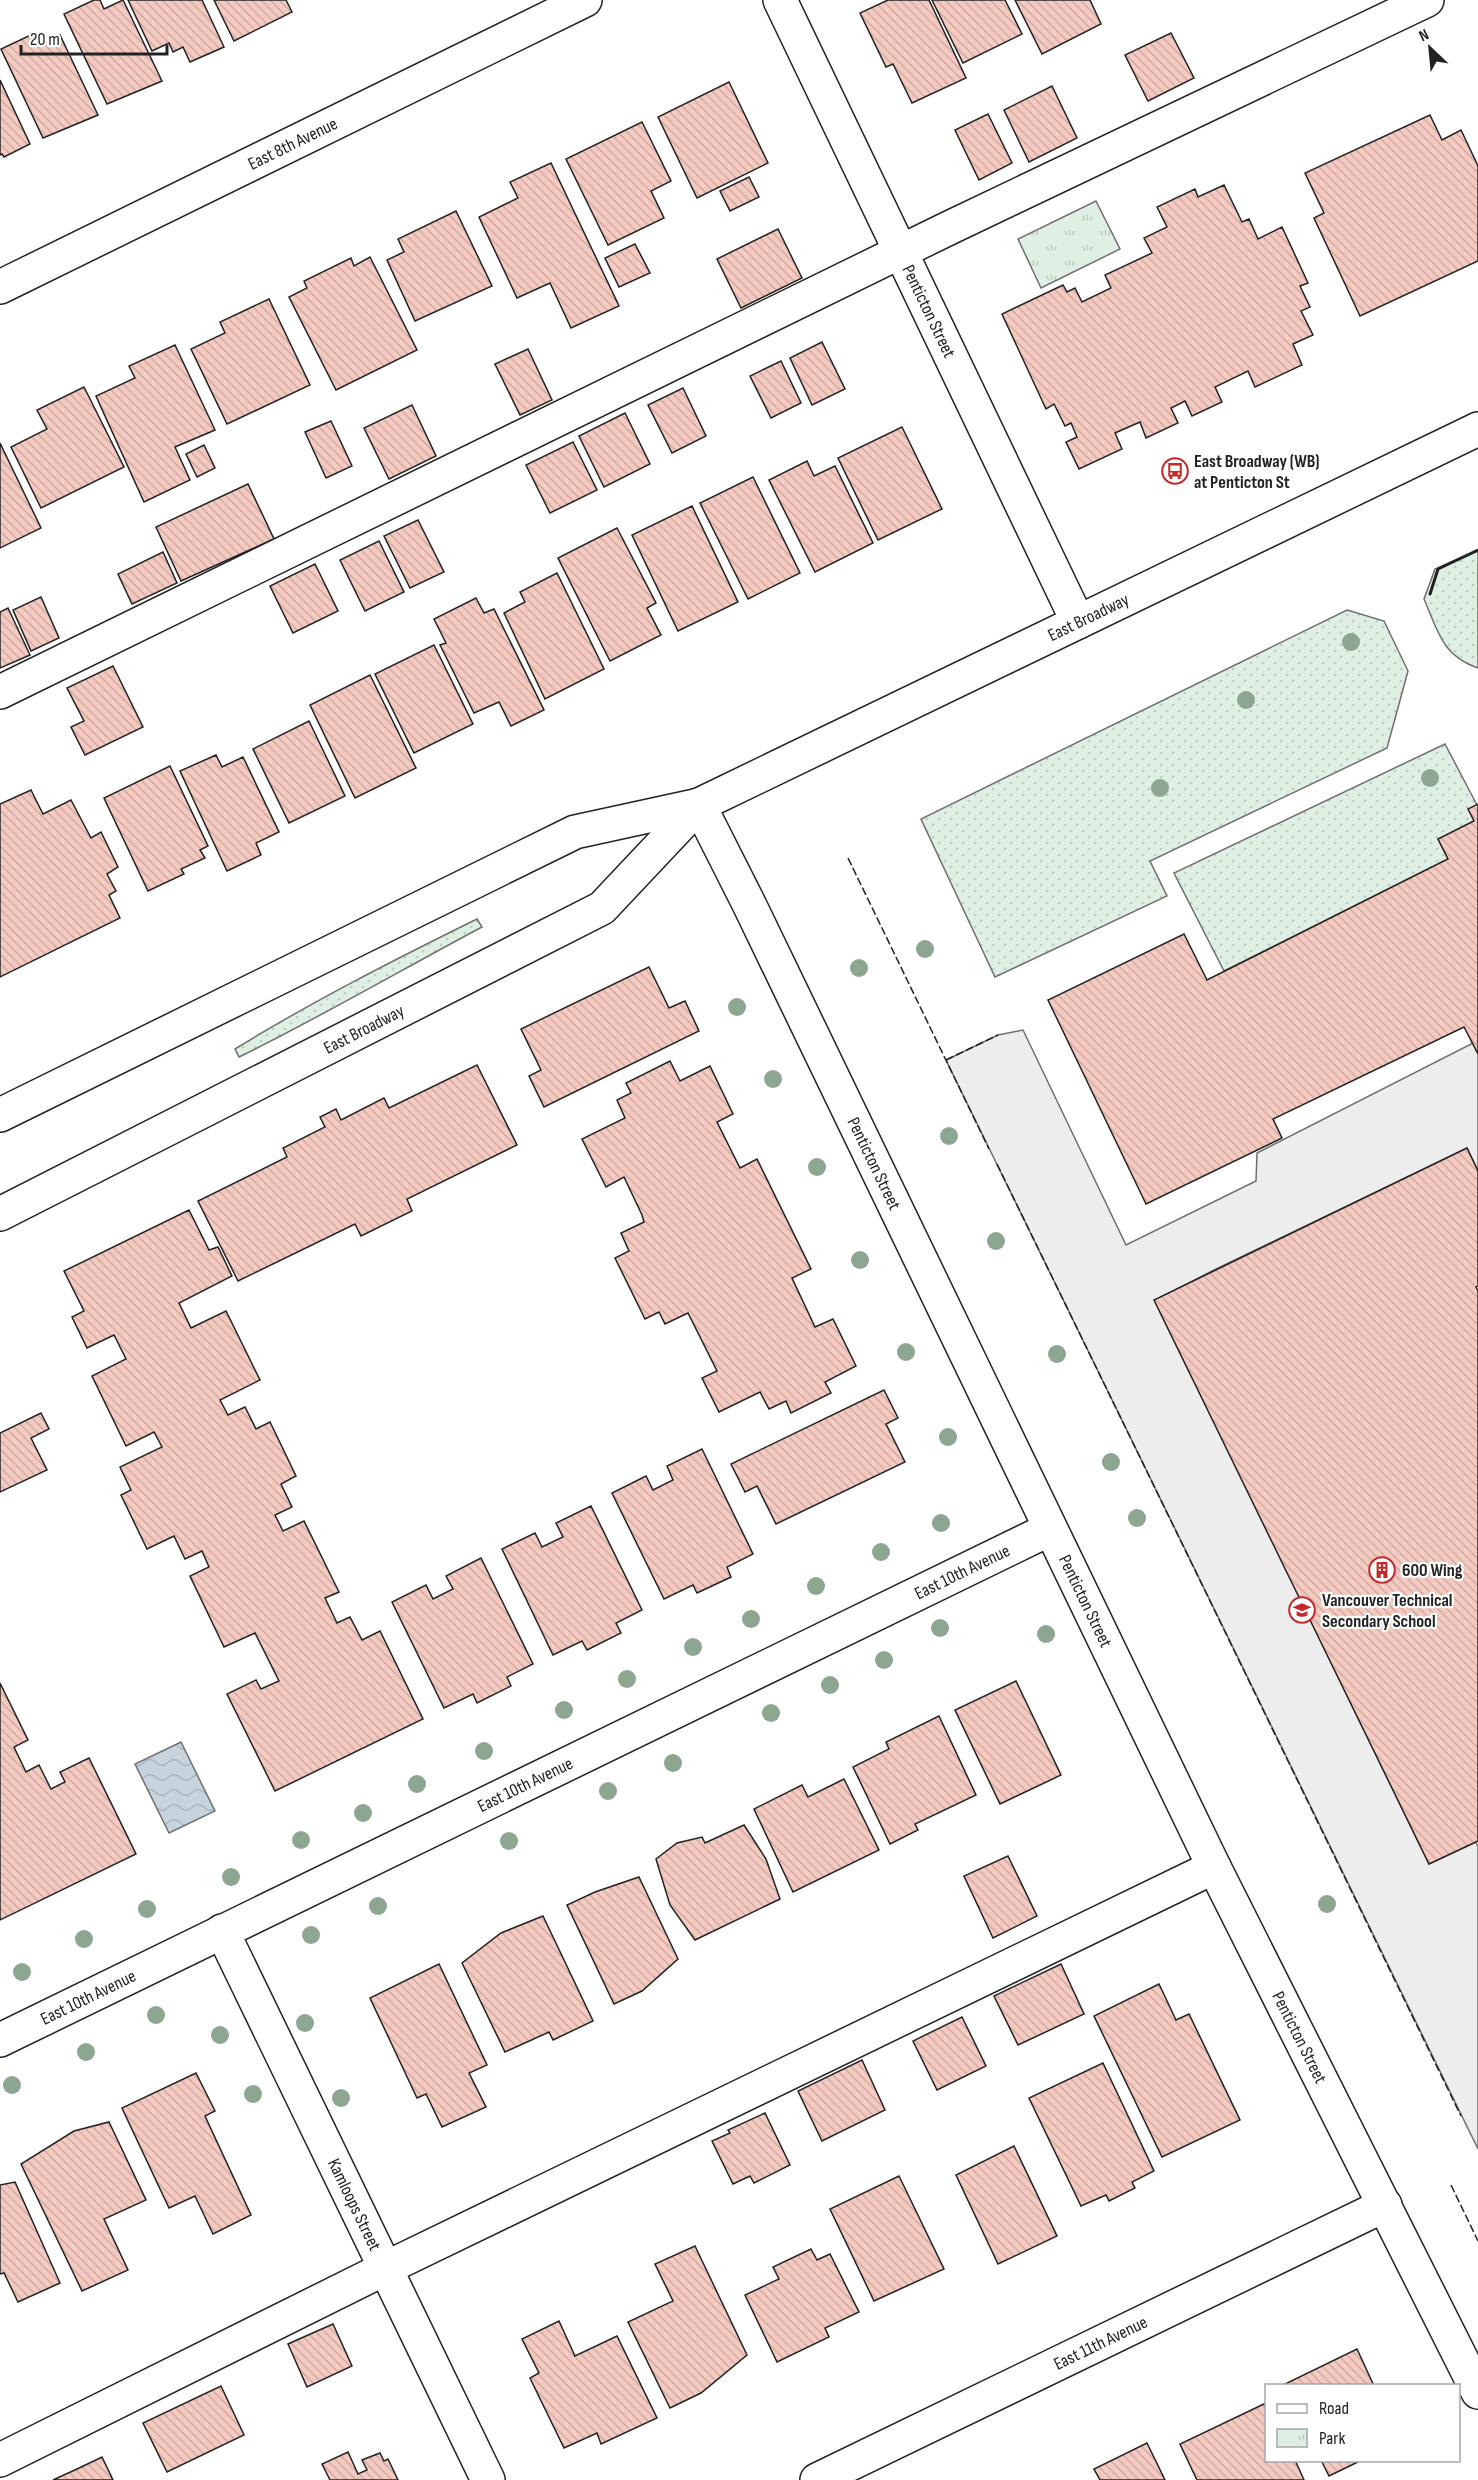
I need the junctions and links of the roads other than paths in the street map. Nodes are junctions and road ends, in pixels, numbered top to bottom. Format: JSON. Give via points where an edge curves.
{"nodes":[{"id":1,"x":585,"y":0,"type":"edge"},
{"id":2,"x":780,"y":0,"type":"edge"},
{"id":3,"x":1427,"y":0,"type":"edge"},
{"id":4,"x":902,"y":251,"type":"junction"},
{"id":5,"x":0,"y":286,"type":"edge"},
{"id":6,"x":1478,"y":429,"type":"edge"},
{"id":7,"x":1078,"y":622,"type":"junction"},
{"id":8,"x":0,"y":693,"type":"edge"},
{"id":9,"x":699,"y":805,"type":"junction"},
{"id":10,"x":0,"y":1116,"type":"edge"},
{"id":11,"x":0,"y":1214,"type":"edge"},
{"id":12,"x":1050,"y":1529,"type":"junction"},
{"id":13,"x":1214,"y":1868,"type":"junction"},
{"id":14,"x":222,"y":1931,"type":"junction"},
{"id":15,"x":0,"y":2040,"type":"edge"},
{"id":16,"x":1386,"y":2205,"type":"junction"},
{"id":17,"x":384,"y":2269,"type":"junction"},
{"id":18,"x":1478,"y":2392,"type":"edge"},
{"id":19,"x":0,"y":2460,"type":"edge"},
{"id":20,"x":488,"y":2480,"type":"edge"},
{"id":21,"x":817,"y":2480,"type":"edge"}],
"edges":[{"from":1,"to":5,"type":"street","name":"East 8th Avenue"},
{"from":2,"to":4,"type":"street","name":"Penticton Street"},
{"from":3,"to":4,"type":"street"},
{"from":4,"to":7,"type":"street","name":"Penticton Street"},
{"from":4,"to":8,"type":"street"},
{"from":6,"to":7,"type":"street","name":"East Broadway"},
{"from":7,"to":9,"type":"street","name":"East Broadway"},
{"from":9,"to":10,"type":"street","name":"East Broadway","via":[[575,832]]},
{"from":9,"to":11,"type":"street","name":"East Broadway","via":[[602,908]]},
{"from":9,"to":12,"type":"street","name":"Penticton Street"},
{"from":12,"to":13,"type":"street","name":"Penticton Street"},
{"from":12,"to":14,"type":"street","name":"East 10th Avenue"},
{"from":13,"to":16,"type":"street","name":"Penticton Street"},
{"from":13,"to":17,"type":"street"},
{"from":14,"to":15,"type":"street","name":"East 10th Avenue"},
{"from":14,"to":17,"type":"street","name":"Kamloops Street"},
{"from":16,"to":18,"type":"street","name":"Penticton Street"},
{"from":16,"to":21,"type":"street","name":"East 11th Avenue"},
{"from":17,"to":19,"type":"street"},
{"from":17,"to":20,"type":"street","name":"Kamloops Street"}]}
